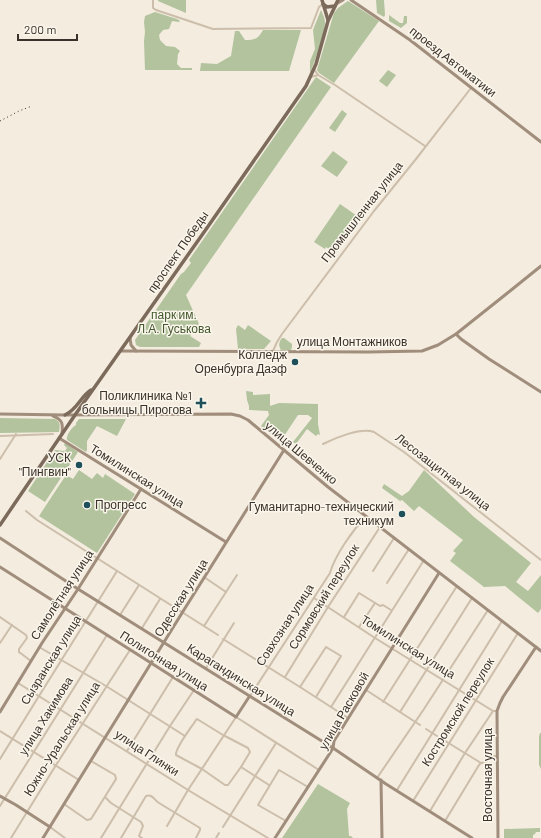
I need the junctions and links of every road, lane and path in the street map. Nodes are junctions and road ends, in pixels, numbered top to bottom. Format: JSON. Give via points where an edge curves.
{"nodes":[{"id":1,"x":152,"y":0,"type":"edge"},
{"id":2,"x":342,"y":0,"type":"edge"},
{"id":3,"x":351,"y":0,"type":"edge"},
{"id":4,"x":322,"y":2,"type":"edge"},
{"id":5,"x":336,"y":3,"type":"edge"},
{"id":6,"x":328,"y":21,"type":"junction"},
{"id":7,"x":314,"y":69,"type":"junction"},
{"id":8,"x":318,"y":76,"type":"junction"},
{"id":9,"x":311,"y":77,"type":"junction"},
{"id":10,"x":471,"y":88,"type":"junction"},
{"id":11,"x":541,"y":142,"type":"edge"},
{"id":12,"x":425,"y":146,"type":"junction"},
{"id":13,"x":541,"y":266,"type":"edge"},
{"id":14,"x":456,"y":334,"type":"junction"},
{"id":15,"x":130,"y":338,"type":"junction"},
{"id":16,"x":121,"y":351,"type":"junction"},
{"id":17,"x":136,"y":351,"type":"junction"},
{"id":18,"x":273,"y":351,"type":"junction"},
{"id":19,"x":94,"y":388,"type":"junction"},
{"id":20,"x":541,"y":392,"type":"edge"},
{"id":21,"x":84,"y":402,"type":"junction"},
{"id":22,"x":0,"y":414,"type":"edge"},
{"id":23,"x":50,"y":415,"type":"junction"},
{"id":24,"x":65,"y":415,"type":"junction"},
{"id":25,"x":75,"y":415,"type":"junction"},
{"id":26,"x":94,"y":415,"type":"junction"},
{"id":27,"x":16,"y":434,"type":"junction"},
{"id":28,"x":53,"y":434,"type":"dead end"},
{"id":29,"x":0,"y":436,"type":"edge"},
{"id":30,"x":60,"y":437,"type":"junction"},
{"id":31,"x":324,"y":444,"type":"dead end"},
{"id":32,"x":284,"y":450,"type":"junction"},
{"id":33,"x":0,"y":459,"type":"edge"},
{"id":34,"x":141,"y":489,"type":"junction"},
{"id":35,"x":26,"y":511,"type":"dead end"},
{"id":36,"x":366,"y":516,"type":"junction"},
{"id":37,"x":0,"y":525,"type":"edge"},
{"id":38,"x":380,"y":527,"type":"junction"},
{"id":39,"x":0,"y":538,"type":"edge"},
{"id":40,"x":394,"y":538,"type":"junction"},
{"id":41,"x":226,"y":542,"type":"junction"},
{"id":42,"x":409,"y":549,"type":"junction"},
{"id":43,"x":97,"y":558,"type":"junction"},
{"id":44,"x":424,"y":560,"type":"junction"},
{"id":45,"x":541,"y":560,"type":"edge"},
{"id":46,"x":0,"y":567,"type":"edge"},
{"id":47,"x":117,"y":571,"type":"junction"},
{"id":48,"x":373,"y":571,"type":"dead end"},
{"id":49,"x":439,"y":573,"type":"junction"},
{"id":50,"x":237,"y":576,"type":"dead end"},
{"id":51,"x":204,"y":577,"type":"junction"},
{"id":52,"x":387,"y":583,"type":"dead end"},
{"id":53,"x":139,"y":585,"type":"junction"},
{"id":54,"x":457,"y":586,"type":"junction"},
{"id":55,"x":78,"y":589,"type":"junction"},
{"id":56,"x":226,"y":592,"type":"junction"},
{"id":57,"x":314,"y":598,"type":"junction"},
{"id":58,"x":472,"y":598,"type":"junction"},
{"id":59,"x":160,"y":599,"type":"junction"},
{"id":60,"x":98,"y":602,"type":"junction"},
{"id":61,"x":375,"y":603,"type":"junction"},
{"id":62,"x":328,"y":607,"type":"junction"},
{"id":63,"x":64,"y":608,"type":"junction"},
{"id":64,"x":488,"y":610,"type":"junction"},
{"id":65,"x":391,"y":611,"type":"junction"},
{"id":66,"x":182,"y":612,"type":"junction"},
{"id":67,"x":120,"y":615,"type":"junction"},
{"id":68,"x":0,"y":617,"type":"edge"},
{"id":69,"x":344,"y":617,"type":"junction"},
{"id":70,"x":502,"y":621,"type":"junction"},
{"id":71,"x":86,"y":622,"type":"junction"},
{"id":72,"x":234,"y":623,"type":"dead end"},
{"id":73,"x":12,"y":625,"type":"junction"},
{"id":74,"x":204,"y":626,"type":"junction"},
{"id":75,"x":359,"y":627,"type":"junction"},
{"id":76,"x":142,"y":629,"type":"junction"},
{"id":77,"x":518,"y":633,"type":"junction"},
{"id":78,"x":107,"y":635,"type":"junction"},
{"id":79,"x":218,"y":635,"type":"dead end"},
{"id":80,"x":375,"y":638,"type":"junction"},
{"id":81,"x":224,"y":639,"type":"junction"},
{"id":82,"x":164,"y":643,"type":"junction"},
{"id":83,"x":0,"y":644,"type":"edge"},
{"id":84,"x":39,"y":647,"type":"junction"},
{"id":85,"x":536,"y":647,"type":"junction"},
{"id":86,"x":392,"y":648,"type":"junction"},
{"id":87,"x":130,"y":650,"type":"junction"},
{"id":88,"x":541,"y":651,"type":"edge"},
{"id":89,"x":62,"y":660,"type":"junction"},
{"id":90,"x":410,"y":660,"type":"junction"},
{"id":91,"x":31,"y":661,"type":"junction"},
{"id":92,"x":151,"y":663,"type":"junction"},
{"id":93,"x":268,"y":667,"type":"junction"},
{"id":94,"x":205,"y":669,"type":"junction"},
{"id":95,"x":426,"y":670,"type":"junction"},
{"id":96,"x":84,"y":672,"type":"junction"},
{"id":97,"x":173,"y":677,"type":"junction"},
{"id":98,"x":285,"y":677,"type":"junction"},
{"id":99,"x":443,"y":680,"type":"junction"},
{"id":100,"x":18,"y":683,"type":"junction"},
{"id":101,"x":106,"y":686,"type":"junction"},
{"id":102,"x":300,"y":687,"type":"junction"},
{"id":103,"x":194,"y":690,"type":"junction"},
{"id":104,"x":366,"y":690,"type":"junction"},
{"id":105,"x":459,"y":690,"type":"junction"},
{"id":106,"x":40,"y":696,"type":"junction"},
{"id":107,"x":249,"y":697,"type":"junction"},
{"id":108,"x":316,"y":697,"type":"junction"},
{"id":109,"x":128,"y":700,"type":"junction"},
{"id":110,"x":476,"y":701,"type":"junction"},
{"id":111,"x":383,"y":702,"type":"junction"},
{"id":112,"x":331,"y":707,"type":"junction"},
{"id":113,"x":60,"y":710,"type":"junction"},
{"id":114,"x":493,"y":711,"type":"junction"},
{"id":115,"x":497,"y":711,"type":"junction"},
{"id":116,"x":0,"y":712,"type":"edge"},
{"id":117,"x":400,"y":712,"type":"junction"},
{"id":118,"x":150,"y":714,"type":"junction"},
{"id":119,"x":236,"y":717,"type":"junction"},
{"id":120,"x":348,"y":718,"type":"junction"},
{"id":121,"x":415,"y":722,"type":"junction"},
{"id":122,"x":83,"y":724,"type":"junction"},
{"id":123,"x":170,"y":726,"type":"junction"},
{"id":124,"x":420,"y":726,"type":"dead end"},
{"id":125,"x":426,"y":730,"type":"dead end"},
{"id":126,"x":0,"y":731,"type":"edge"},
{"id":127,"x":432,"y":733,"type":"junction"},
{"id":128,"x":223,"y":735,"type":"junction"},
{"id":129,"x":185,"y":736,"type":"junction"},
{"id":130,"x":437,"y":736,"type":"dead end"},
{"id":131,"x":106,"y":737,"type":"junction"},
{"id":132,"x":13,"y":739,"type":"junction"},
{"id":133,"x":442,"y":739,"type":"dead end"},
{"id":134,"x":276,"y":743,"type":"junction"},
{"id":135,"x":449,"y":743,"type":"junction"},
{"id":136,"x":333,"y":748,"type":"junction"},
{"id":137,"x":127,"y":751,"type":"junction"},
{"id":138,"x":34,"y":752,"type":"junction"},
{"id":139,"x":465,"y":754,"type":"junction"},
{"id":140,"x":497,"y":756,"type":"junction"},
{"id":141,"x":0,"y":758,"type":"edge"},
{"id":142,"x":91,"y":761,"type":"junction"},
{"id":143,"x":481,"y":763,"type":"junction"},
{"id":144,"x":147,"y":764,"type":"junction"},
{"id":145,"x":56,"y":766,"type":"junction"},
{"id":146,"x":241,"y":768,"type":"junction"},
{"id":147,"x":202,"y":769,"type":"junction"},
{"id":148,"x":319,"y":770,"type":"junction"},
{"id":149,"x":256,"y":776,"type":"junction"},
{"id":150,"x":379,"y":779,"type":"junction"},
{"id":151,"x":79,"y":780,"type":"junction"},
{"id":152,"x":386,"y":784,"type":"junction"},
{"id":153,"x":270,"y":785,"type":"junction"},
{"id":154,"x":308,"y":787,"type":"junction"},
{"id":155,"x":188,"y":790,"type":"junction"},
{"id":156,"x":397,"y":790,"type":"junction"},
{"id":157,"x":382,"y":791,"type":"junction"},
{"id":158,"x":0,"y":796,"type":"edge"},
{"id":159,"x":105,"y":797,"type":"junction"},
{"id":160,"x":4,"y":799,"type":"junction"},
{"id":161,"x":413,"y":801,"type":"junction"},
{"id":162,"x":64,"y":804,"type":"junction"},
{"id":163,"x":0,"y":806,"type":"edge"},
{"id":164,"x":119,"y":808,"type":"junction"},
{"id":165,"x":429,"y":811,"type":"junction"},
{"id":166,"x":27,"y":812,"type":"junction"},
{"id":167,"x":175,"y":813,"type":"junction"},
{"id":168,"x":231,"y":816,"type":"junction"},
{"id":169,"x":133,"y":817,"type":"junction"},
{"id":170,"x":286,"y":821,"type":"junction"},
{"id":171,"x":445,"y":821,"type":"junction"},
{"id":172,"x":167,"y":826,"type":"dead end"},
{"id":173,"x":50,"y":827,"type":"junction"},
{"id":174,"x":223,"y":827,"type":"dead end"},
{"id":175,"x":219,"y":833,"type":"dead end"},
{"id":176,"x":11,"y":838,"type":"edge"},
{"id":177,"x":43,"y":838,"type":"edge"},
{"id":178,"x":65,"y":838,"type":"edge"},
{"id":179,"x":101,"y":838,"type":"edge"},
{"id":180,"x":121,"y":838,"type":"edge"},
{"id":181,"x":142,"y":838,"type":"edge"},
{"id":182,"x":196,"y":838,"type":"edge"},
{"id":183,"x":216,"y":838,"type":"edge"},
{"id":184,"x":268,"y":838,"type":"edge"},
{"id":185,"x":275,"y":838,"type":"edge"},
{"id":186,"x":382,"y":838,"type":"edge"},
{"id":187,"x":472,"y":838,"type":"edge"},
{"id":188,"x":498,"y":838,"type":"edge"}],
"edges":[{"from":1,"to":4,"type":"street","via":[[153,8],[156,10],[213,29],[311,28]]},
{"from":2,"to":5,"type":"main road"},
{"from":3,"to":10,"type":"main road","name":"проезд Автоматики","via":[[403,35]]},
{"from":4,"to":5,"type":"main road","via":[[327,7]]},
{"from":4,"to":6,"type":"main road"},
{"from":5,"to":6,"type":"main road","name":"проспект Победы"},
{"from":6,"to":7,"type":"main road","name":"проспект Победы"},
{"from":7,"to":8,"type":"street"},
{"from":7,"to":9,"type":"main road","name":"проспект Победы"},
{"from":8,"to":9,"type":"street"},
{"from":8,"to":12,"type":"street","via":[[340,88]]},
{"from":9,"to":15,"type":"main road","name":"проспект Победы"},
{"from":10,"to":11,"type":"main road","name":"проезд Автоматики"},
{"from":10,"to":12,"type":"street","name":"Промышленная улица"},
{"from":12,"to":18,"type":"street","name":"Промышленная улица","via":[[333,265]]},
{"from":13,"to":14,"type":"main road","name":"улица Монтажников"},
{"from":14,"to":18,"type":"main road","name":"улица Монтажников","via":[[422,351]]},
{"from":14,"to":20,"type":"main road","via":[[464,342]]},
{"from":15,"to":16,"type":"main road","name":"проспект Победы"},
{"from":15,"to":17,"type":"main road","via":[[131,345]]},
{"from":16,"to":17,"type":"main road","name":"улица Монтажников"},
{"from":16,"to":19,"type":"main road","name":"проспект Победы"},
{"from":17,"to":18,"type":"main road","name":"улица Монтажников"},
{"from":19,"to":21,"type":"main road","name":"проспект Победы"},
{"from":19,"to":24,"type":"main road"},
{"from":21,"to":25,"type":"main road","name":"проспект Победы"},
{"from":21,"to":26,"type":"main road","via":[[86,411]]},
{"from":22,"to":23,"type":"main road","name":"улица Шевченко"},
{"from":23,"to":24,"type":"main road","name":"улица Шевченко"},
{"from":23,"to":30,"type":"main road","via":[[61,420]]},
{"from":24,"to":25,"type":"main road","name":"улица Шевченко"},
{"from":25,"to":26,"type":"main road","name":"улица Шевченко"},
{"from":25,"to":30,"type":"main road","name":"проспект Победы"},
{"from":26,"to":32,"type":"main road","name":"улица Шевченко","via":[[233,414],[248,420]]},
{"from":27,"to":28,"type":"street"},
{"from":27,"to":29,"type":"street"},
{"from":27,"to":33,"type":"street"},
{"from":30,"to":34,"type":"main road","name":"Томилинская улица"},
{"from":30,"to":37,"type":"main road","name":"проспект Победы"},
{"from":31,"to":45,"type":"street","name":"Лесозащитная улица","via":[[350,433],[370,430],[374,432],[404,452]]},
{"from":32,"to":36,"type":"main road","name":"улица Шевченко"},
{"from":32,"to":41,"type":"main road","name":"Одесская улица"},
{"from":34,"to":41,"type":"main road","name":"Томилинская улица"},
{"from":34,"to":43,"type":"main road","name":"Самолётная улица"},
{"from":35,"to":43,"type":"street"},
{"from":36,"to":38,"type":"main road","name":"улица Шевченко"},
{"from":36,"to":57,"type":"street","name":"Совхозная улица","via":[[348,539]]},
{"from":38,"to":40,"type":"main road","name":"улица Шевченко"},
{"from":38,"to":62,"type":"street","name":"Сормовский переулок"},
{"from":39,"to":55,"type":"main road","name":"Карагандинская улица"},
{"from":40,"to":42,"type":"main road","name":"улица Шевченко"},
{"from":40,"to":48,"type":"street"},
{"from":41,"to":51,"type":"main road","name":"Одесская улица"},
{"from":42,"to":44,"type":"main road","name":"улица Шевченко"},
{"from":42,"to":52,"type":"street"},
{"from":43,"to":47,"type":"street"},
{"from":43,"to":55,"type":"main road","name":"Самолётная улица"},
{"from":44,"to":49,"type":"main road","name":"улица Шевченко"},
{"from":44,"to":65,"type":"street"},
{"from":46,"to":63,"type":"main road","name":"Полигонная улица"},
{"from":47,"to":53,"type":"street"},
{"from":47,"to":60,"type":"street","name":"Сызранская улица"},
{"from":49,"to":54,"type":"main road","name":"улица Шевченко"},
{"from":49,"to":86,"type":"main road","name":"улица Расковой"},
{"from":50,"to":56,"type":"street"},
{"from":51,"to":56,"type":"street"},
{"from":51,"to":66,"type":"main road","name":"Одесская улица"},
{"from":53,"to":59,"type":"street"},
{"from":53,"to":67,"type":"street"},
{"from":54,"to":58,"type":"main road","name":"улица Шевченко"},
{"from":54,"to":90,"type":"street"},
{"from":55,"to":60,"type":"main road","name":"Карагандинская улица"},
{"from":55,"to":63,"type":"main road","name":"Самолётная улица"},
{"from":56,"to":74,"type":"street"},
{"from":57,"to":62,"type":"street","name":"Томилинская улица"},
{"from":57,"to":93,"type":"street","name":"Совхозная улица"},
{"from":58,"to":64,"type":"main road","name":"улица Шевченко"},
{"from":58,"to":95,"type":"street"},
{"from":59,"to":66,"type":"street"},
{"from":59,"to":76,"type":"street"},
{"from":60,"to":67,"type":"main road","name":"Карагандинская улица"},
{"from":60,"to":71,"type":"street","name":"Сызранская улица"},
{"from":61,"to":65,"type":"street"},
{"from":61,"to":69,"type":"street","via":[[360,594]]},
{"from":61,"to":75,"type":"street"},
{"from":62,"to":69,"type":"street","name":"Томилинская улица"},
{"from":62,"to":98,"type":"street","name":"Сормовский переулок"},
{"from":63,"to":71,"type":"main road","name":"Полигонная улица"},
{"from":63,"to":84,"type":"main road","name":"Самолётная улица"},
{"from":64,"to":70,"type":"main road","name":"улица Шевченко"},
{"from":64,"to":99,"type":"street"},
{"from":65,"to":80,"type":"street"},
{"from":66,"to":74,"type":"street"},
{"from":66,"to":82,"type":"main road","name":"Одесская улица"},
{"from":67,"to":76,"type":"main road","name":"Карагандинская улица"},
{"from":68,"to":73,"type":"street"},
{"from":69,"to":75,"type":"street","name":"Томилинская улица"},
{"from":70,"to":77,"type":"main road","name":"улица Шевченко"},
{"from":70,"to":105,"type":"street"},
{"from":71,"to":78,"type":"main road","name":"Полигонная улица"},
{"from":71,"to":89,"type":"street","name":"Сызранская улица"},
{"from":72,"to":81,"type":"street"},
{"from":73,"to":83,"type":"street"},
{"from":73,"to":91,"type":"street","via":[[27,637],[19,652]]},
{"from":74,"to":79,"type":"street"},
{"from":75,"to":80,"type":"street","name":"Томилинская улица"},
{"from":76,"to":82,"type":"main road","name":"Карагандинская улица"},
{"from":77,"to":85,"type":"main road","name":"улица Шевченко"},
{"from":77,"to":110,"type":"street","name":"Костромской переулок"},
{"from":78,"to":87,"type":"main road","name":"Полигонная улица"},
{"from":78,"to":96,"type":"street","name":"улица Хакимова"},
{"from":80,"to":86,"type":"street","name":"Томилинская улица"},
{"from":80,"to":112,"type":"street"},
{"from":81,"to":93,"type":"street"},
{"from":81,"to":94,"type":"street"},
{"from":82,"to":92,"type":"main road","name":"Одесская улица"},
{"from":82,"to":94,"type":"main road","name":"Карагандинская улица"},
{"from":84,"to":89,"type":"street"},
{"from":84,"to":91,"type":"main road","name":"Самолётная улица"},
{"from":85,"to":88,"type":"main road","name":"улица Шевченко"},
{"from":85,"to":115,"type":"main road","via":[[503,697]]},
{"from":86,"to":90,"type":"street","name":"Томилинская улица"},
{"from":86,"to":104,"type":"main road","name":"улица Расковой"},
{"from":87,"to":92,"type":"main road","name":"Полигонная улица"},
{"from":87,"to":101,"type":"street","name":"Южно-Уральская улица"},
{"from":89,"to":96,"type":"street"},
{"from":89,"to":106,"type":"street","name":"Сызранская улица"},
{"from":90,"to":95,"type":"street","name":"Томилинская улица"},
{"from":90,"to":111,"type":"street"},
{"from":91,"to":100,"type":"main road","name":"Самолётная улица"},
{"from":92,"to":97,"type":"main road","name":"Полигонная улица"},
{"from":92,"to":109,"type":"main road","name":"Одесская улица"},
{"from":93,"to":98,"type":"street"},
{"from":93,"to":107,"type":"street","name":"Совхозная улица"},
{"from":94,"to":107,"type":"main road","name":"Карагандинская улица"},
{"from":95,"to":99,"type":"street","name":"Томилинская улица"},
{"from":95,"to":117,"type":"street"},
{"from":96,"to":101,"type":"street"},
{"from":96,"to":113,"type":"street","name":"улица Хакимова"},
{"from":97,"to":103,"type":"main road","name":"Полигонная улица"},
{"from":97,"to":118,"type":"street"},
{"from":98,"to":102,"type":"street"},
{"from":99,"to":105,"type":"street","name":"Томилинская улица"},
{"from":99,"to":121,"type":"street"},
{"from":100,"to":106,"type":"street","name":"улица Глинки"},
{"from":100,"to":116,"type":"main road","name":"Самолётная улица"},
{"from":101,"to":109,"type":"street"},
{"from":101,"to":122,"type":"street","name":"Южно-Уральская улица"},
{"from":102,"to":108,"type":"street"},
{"from":102,"to":108,"type":"street","via":[[326,647],[341,656]]},
{"from":103,"to":119,"type":"main road","name":"Полигонная улица"},
{"from":103,"to":123,"type":"street"},
{"from":104,"to":111,"type":"street"},
{"from":104,"to":120,"type":"main road","name":"улица Расковой"},
{"from":105,"to":110,"type":"street","name":"Томилинская улица"},
{"from":105,"to":127,"type":"street"},
{"from":106,"to":113,"type":"street","name":"улица Глинки"},
{"from":106,"to":132,"type":"street","name":"Сызранская улица"},
{"from":107,"to":119,"type":"main road","name":"Совхозная улица"},
{"from":107,"to":136,"type":"main road","name":"Карагандинская улица"},
{"from":108,"to":112,"type":"street"},
{"from":109,"to":118,"type":"street"},
{"from":109,"to":131,"type":"main road","name":"Одесская улица"},
{"from":110,"to":114,"type":"street","name":"Томилинская улица"},
{"from":110,"to":135,"type":"street","name":"Костромской переулок"},
{"from":111,"to":117,"type":"street"},
{"from":112,"to":120,"type":"street"},
{"from":113,"to":122,"type":"street","name":"улица Глинки"},
{"from":113,"to":138,"type":"street","name":"улица Хакимова"},
{"from":114,"to":115,"type":"street"},
{"from":114,"to":139,"type":"street"},
{"from":115,"to":140,"type":"main road","name":"Восточная улица"},
{"from":117,"to":121,"type":"street"},
{"from":118,"to":123,"type":"street"},
{"from":118,"to":137,"type":"street"},
{"from":119,"to":128,"type":"street","name":"Совхозная улица"},
{"from":119,"to":134,"type":"street","name":"Полигонная улица"},
{"from":120,"to":136,"type":"main road","name":"улица Расковой","via":[[334,741]]},
{"from":121,"to":124,"type":"street"},
{"from":121,"to":150,"type":"street"},
{"from":122,"to":131,"type":"street","name":"улица Глинки"},
{"from":122,"to":145,"type":"street","name":"Южно-Уральская улица"},
{"from":123,"to":129,"type":"street"},
{"from":123,"to":144,"type":"street"},
{"from":125,"to":127,"type":"street"},
{"from":126,"to":132,"type":"street"},
{"from":127,"to":130,"type":"street"},
{"from":127,"to":156,"type":"street"},
{"from":128,"to":129,"type":"street","via":[[197,719]]},
{"from":128,"to":146,"type":"street","via":[[250,750]]},
{"from":128,"to":147,"type":"street","name":"Совхозная улица"},
{"from":129,"to":147,"type":"street","via":[[176,755]]},
{"from":131,"to":137,"type":"street","name":"улица Глинки"},
{"from":131,"to":142,"type":"main road","name":"Одесская улица"},
{"from":132,"to":138,"type":"street"},
{"from":132,"to":141,"type":"street","name":"Сызранская улица"},
{"from":133,"to":135,"type":"street"},
{"from":134,"to":148,"type":"street","name":"Полигонная улица"},
{"from":134,"to":149,"type":"street"},
{"from":135,"to":139,"type":"street"},
{"from":135,"to":161,"type":"street","name":"Костромской переулок"},
{"from":136,"to":148,"type":"main road","name":"улица Расковой"},
{"from":136,"to":150,"type":"main road","name":"Карагандинская улица"},
{"from":137,"to":144,"type":"street","name":"улица Глинки"},
{"from":138,"to":145,"type":"street"},
{"from":138,"to":160,"type":"street","name":"улица Хакимова"},
{"from":139,"to":143,"type":"street"},
{"from":139,"to":165,"type":"street"},
{"from":140,"to":143,"type":"street","via":[[492,756]]},
{"from":140,"to":188,"type":"main road","name":"Восточная улица"},
{"from":142,"to":151,"type":"main road","name":"Одесская улица"},
{"from":142,"to":159,"type":"street","via":[[116,777]]},
{"from":143,"to":171,"type":"street"},
{"from":144,"to":155,"type":"street","name":"улица Глинки"},
{"from":144,"to":164,"type":"street"},
{"from":145,"to":151,"type":"street"},
{"from":145,"to":166,"type":"street","name":"Южно-Уральская улица"},
{"from":146,"to":147,"type":"street","via":[[228,785]]},
{"from":146,"to":149,"type":"street"},
{"from":147,"to":155,"type":"street","name":"Совхозная улица"},
{"from":148,"to":154,"type":"main road","name":"улица Расковой"},
{"from":149,"to":153,"type":"street"},
{"from":149,"to":168,"type":"street"},
{"from":150,"to":152,"type":"main road","name":"Карагандинская улица"},
{"from":150,"to":157,"type":"main road"},
{"from":151,"to":162,"type":"main road","name":"Одесская улица"},
{"from":152,"to":156,"type":"main road","name":"Карагандинская улица"},
{"from":152,"to":157,"type":"main road"},
{"from":153,"to":154,"type":"street","via":[[279,770]]},
{"from":153,"to":170,"type":"street","via":[[258,805]]},
{"from":154,"to":170,"type":"main road","name":"улица Расковой"},
{"from":155,"to":167,"type":"street","name":"Совхозная улица"},
{"from":155,"to":168,"type":"street","name":"улица Глинки"},
{"from":156,"to":161,"type":"main road","name":"Карагандинская улица"},
{"from":157,"to":186,"type":"main road"},
{"from":158,"to":160,"type":"main road"},
{"from":159,"to":162,"type":"street","via":[[89,820]]},
{"from":159,"to":164,"type":"street"},
{"from":160,"to":163,"type":"street","name":"улица Хакимова"},
{"from":160,"to":166,"type":"main road"},
{"from":161,"to":165,"type":"main road","name":"Карагандинская улица"},
{"from":162,"to":173,"type":"main road","name":"Одесская улица"},
{"from":164,"to":169,"type":"street"},
{"from":164,"to":179,"type":"street"},
{"from":165,"to":171,"type":"main road","name":"Карагандинская улица"},
{"from":166,"to":173,"type":"main road"},
{"from":166,"to":176,"type":"street","name":"Южно-Уральская улица"},
{"from":167,"to":169,"type":"street","via":[[149,795]]},
{"from":167,"to":172,"type":"street","name":"Совхозная улица"},
{"from":167,"to":182,"type":"street","via":[[200,828]]},
{"from":168,"to":174,"type":"street"},
{"from":168,"to":184,"type":"street","name":"улица Глинки"},
{"from":169,"to":180,"type":"street"},
{"from":169,"to":181,"type":"street","via":[[141,822],[138,836]]},
{"from":170,"to":185,"type":"main road","name":"улица Расковой"},
{"from":171,"to":187,"type":"main road","name":"Карагандинская улица"},
{"from":173,"to":177,"type":"main road","name":"Одесская улица"},
{"from":173,"to":178,"type":"street"},
{"from":175,"to":183,"type":"street"}]}
